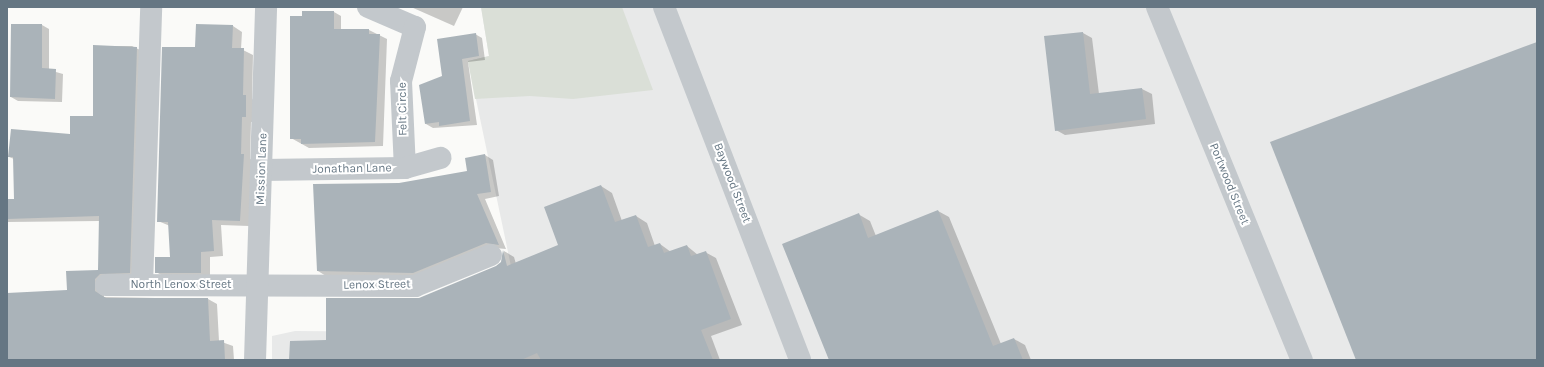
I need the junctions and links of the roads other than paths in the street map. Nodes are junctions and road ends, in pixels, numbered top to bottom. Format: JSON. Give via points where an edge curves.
{"nodes":[{"id":1,"x":151,"y":7,"type":"edge"},
{"id":2,"x":266,"y":7,"type":"edge"},
{"id":3,"x":368,"y":7,"type":"edge"},
{"id":4,"x":664,"y":7,"type":"edge"},
{"id":5,"x":1156,"y":7,"type":"edge"},
{"id":6,"x":441,"y":158,"type":"dead end"},
{"id":7,"x":405,"y":168,"type":"junction"},
{"id":8,"x":262,"y":170,"type":"junction"},
{"id":9,"x":491,"y":255,"type":"dead end"},
{"id":10,"x":106,"y":285,"type":"dead end"},
{"id":11,"x":142,"y":285,"type":"junction"},
{"id":12,"x":256,"y":286,"type":"junction"},
{"id":13,"x":256,"y":360,"type":"edge"},
{"id":14,"x":800,"y":360,"type":"edge"},
{"id":15,"x":1302,"y":360,"type":"edge"}],
"edges":[{"from":1,"to":11,"type":"street"},
{"from":2,"to":8,"type":"street","name":"Mission Lane"},
{"from":3,"to":7,"type":"street","name":"Felt Circle","via":[[415,27],[402,81]]},
{"from":4,"to":14,"type":"street","name":"Baywood Street"},
{"from":5,"to":15,"type":"street","name":"Portwood Street"},
{"from":6,"to":7,"type":"street","name":"Jonathan Lane"},
{"from":7,"to":8,"type":"street","name":"Jonathan Lane"},
{"from":8,"to":12,"type":"street","name":"Mission Lane"},
{"from":9,"to":12,"type":"street","name":"Lenox Street","via":[[415,286]]},
{"from":10,"to":11,"type":"street","name":"North Lenox Street"},
{"from":11,"to":12,"type":"street","name":"North Lenox Street"},
{"from":12,"to":13,"type":"street","name":"Mission Lane"}]}
